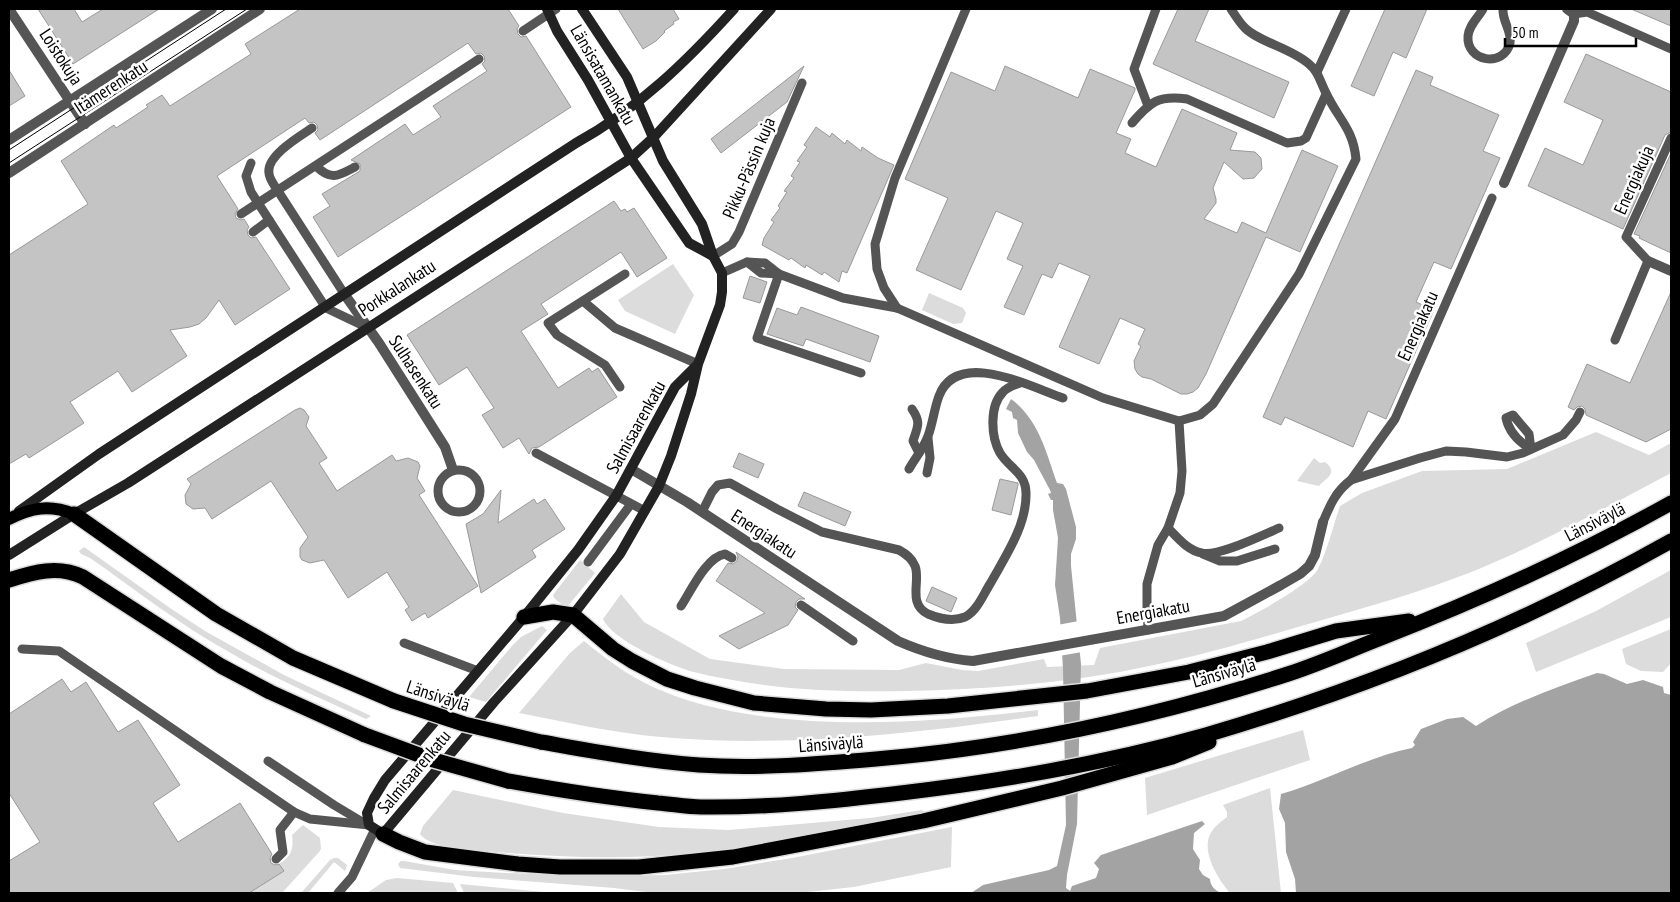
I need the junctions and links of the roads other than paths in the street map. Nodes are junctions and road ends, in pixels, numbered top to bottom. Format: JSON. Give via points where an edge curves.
{"nodes":[{"id":1,"x":9,"y":9,"type":"edge"},
{"id":2,"x":212,"y":9,"type":"edge"},
{"id":3,"x":582,"y":9,"type":"edge"},
{"id":4,"x":734,"y":9,"type":"edge"},
{"id":5,"x":771,"y":9,"type":"edge"},
{"id":6,"x":966,"y":9,"type":"edge"},
{"id":7,"x":1156,"y":9,"type":"edge"},
{"id":8,"x":1231,"y":9,"type":"edge"},
{"id":9,"x":1346,"y":9,"type":"edge"},
{"id":10,"x":1483,"y":9,"type":"edge"},
{"id":11,"x":1503,"y":9,"type":"edge"},
{"id":12,"x":551,"y":10,"type":"edge"},
{"id":13,"x":256,"y":11,"type":"edge"},
{"id":14,"x":1571,"y":11,"type":"edge"},
{"id":15,"x":522,"y":31,"type":"dead end"},
{"id":16,"x":1671,"y":49,"type":"edge"},
{"id":17,"x":479,"y":59,"type":"dead end"},
{"id":18,"x":1318,"y":72,"type":"junction"},
{"id":19,"x":802,"y":83,"type":"dead end"},
{"id":20,"x":1326,"y":94,"type":"junction"},
{"id":21,"x":70,"y":101,"type":"junction"},
{"id":22,"x":638,"y":102,"type":"junction"},
{"id":23,"x":1148,"y":106,"type":"junction"},
{"id":24,"x":612,"y":122,"type":"junction"},
{"id":25,"x":1132,"y":123,"type":"dead end"},
{"id":26,"x":85,"y":124,"type":"junction"},
{"id":27,"x":312,"y":128,"type":"dead end"},
{"id":28,"x":654,"y":137,"type":"junction"},
{"id":29,"x":1671,"y":138,"type":"edge"},
{"id":30,"x":9,"y":140,"type":"edge"},
{"id":31,"x":631,"y":158,"type":"junction"},
{"id":32,"x":251,"y":163,"type":"dead end"},
{"id":33,"x":316,"y":166,"type":"junction"},
{"id":34,"x":355,"y":167,"type":"dead end"},
{"id":35,"x":9,"y":173,"type":"edge"},
{"id":36,"x":1504,"y":183,"type":"dead end"},
{"id":37,"x":278,"y":191,"type":"junction"},
{"id":38,"x":1492,"y":198,"type":"dead end"},
{"id":39,"x":258,"y":203,"type":"junction"},
{"id":40,"x":241,"y":214,"type":"dead end"},
{"id":41,"x":269,"y":220,"type":"junction"},
{"id":42,"x":253,"y":232,"type":"dead end"},
{"id":43,"x":713,"y":256,"type":"junction"},
{"id":44,"x":1648,"y":260,"type":"junction"},
{"id":45,"x":1671,"y":271,"type":"edge"},
{"id":46,"x":722,"y":273,"type":"junction"},
{"id":47,"x":625,"y":274,"type":"dead end"},
{"id":48,"x":779,"y":274,"type":"junction"},
{"id":49,"x":345,"y":295,"type":"junction"},
{"id":50,"x":584,"y":301,"type":"junction"},
{"id":51,"x":326,"y":308,"type":"junction"},
{"id":52,"x":896,"y":308,"type":"junction"},
{"id":53,"x":368,"y":328,"type":"junction"},
{"id":54,"x":1615,"y":340,"type":"dead end"},
{"id":55,"x":698,"y":364,"type":"junction"},
{"id":56,"x":861,"y":373,"type":"dead end"},
{"id":57,"x":1020,"y":383,"type":"junction"},
{"id":58,"x":620,"y":387,"type":"dead end"},
{"id":59,"x":1063,"y":398,"type":"dead end"},
{"id":60,"x":912,"y":408,"type":"dead end"},
{"id":61,"x":1580,"y":412,"type":"dead end"},
{"id":62,"x":1179,"y":421,"type":"junction"},
{"id":63,"x":928,"y":438,"type":"junction"},
{"id":64,"x":536,"y":453,"type":"dead end"},
{"id":65,"x":919,"y":453,"type":"junction"},
{"id":66,"x":631,"y":468,"type":"junction"},
{"id":67,"x":908,"y":469,"type":"dead end"},
{"id":68,"x":453,"y":470,"type":"junction"},
{"id":69,"x":927,"y":473,"type":"dead end"},
{"id":70,"x":1351,"y":480,"type":"junction"},
{"id":71,"x":659,"y":486,"type":"junction"},
{"id":72,"x":616,"y":496,"type":"junction"},
{"id":73,"x":1671,"y":503,"type":"edge"},
{"id":74,"x":631,"y":504,"type":"junction"},
{"id":75,"x":645,"y":511,"type":"junction"},
{"id":76,"x":702,"y":512,"type":"junction"},
{"id":77,"x":74,"y":514,"type":"junction"},
{"id":78,"x":9,"y":519,"type":"edge"},
{"id":79,"x":1324,"y":522,"type":"joint"},
{"id":80,"x":1168,"y":528,"type":"junction"},
{"id":81,"x":1279,"y":528,"type":"dead end"},
{"id":82,"x":1671,"y":541,"type":"edge"},
{"id":83,"x":1275,"y":549,"type":"dead end"},
{"id":84,"x":1203,"y":554,"type":"junction"},
{"id":85,"x":9,"y":555,"type":"edge"},
{"id":86,"x":732,"y":558,"type":"dead end"},
{"id":87,"x":588,"y":562,"type":"dead end"},
{"id":88,"x":9,"y":580,"type":"edge"},
{"id":89,"x":802,"y":605,"type":"dead end"},
{"id":90,"x":681,"y":606,"type":"dead end"},
{"id":91,"x":573,"y":614,"type":"junction"},
{"id":92,"x":1436,"y":617,"type":"junction"},
{"id":93,"x":524,"y":618,"type":"junction"},
{"id":94,"x":1148,"y":630,"type":"junction"},
{"id":95,"x":853,"y":641,"type":"dead end"},
{"id":96,"x":404,"y":643,"type":"dead end"},
{"id":97,"x":22,"y":650,"type":"dead end"},
{"id":98,"x":478,"y":671,"type":"junction"},
{"id":99,"x":1302,"y":705,"type":"junction"},
{"id":100,"x":268,"y":761,"type":"dead end"},
{"id":101,"x":294,"y":812,"type":"junction"},
{"id":102,"x":376,"y":829,"type":"junction"},
{"id":103,"x":276,"y":859,"type":"dead end"},
{"id":104,"x":338,"y":893,"type":"edge"}],
"edges":[{"from":1,"to":21,"type":"street","name":"Loistokuja"},
{"from":2,"to":21,"type":"street","name":"Itämerenkatu"},
{"from":3,"to":22,"type":"main road","name":"Länsisatamankatu","via":[[627,77]]},
{"from":4,"to":22,"type":"main road","name":"Porkkalankatu","via":[[668,78]]},
{"from":5,"to":28,"type":"main road","name":"Porkkalankatu"},
{"from":6,"to":52,"type":"lane","via":[[895,178],[875,244],[877,269]]},
{"from":7,"to":23,"type":"lane","via":[[1134,69]]},
{"from":8,"to":18,"type":"lane","via":[[1245,28],[1293,53]]},
{"from":9,"to":18,"type":"lane"},
{"from":10,"to":11,"type":"lane","via":[[1469,30],[1468,43],[1480,58],[1494,59],[1505,53],[1509,46]]},
{"from":12,"to":15,"type":"lane"},
{"from":12,"to":24,"type":"main road","name":"Länsisatamankatu","via":[[557,31]]},
{"from":13,"to":26,"type":"street","name":"Itämerenkatu"},
{"from":14,"to":16,"type":"lane","via":[[1587,12]]},
{"from":14,"to":36,"type":"street","via":[[1574,21]]},
{"from":17,"to":33,"type":"lane"},
{"from":18,"to":20,"type":"lane"},
{"from":19,"to":43,"type":"lane","name":"Pikku-Pässin kuja","via":[[739,232],[732,244]]},
{"from":20,"to":23,"type":"lane","via":[[1306,138],[1286,144],[1187,99],[1166,98]]},
{"from":20,"to":62,"type":"lane","via":[[1347,126],[1356,159],[1299,274],[1258,339],[1208,410]]},
{"from":21,"to":26,"type":"street","name":"Loistokuja"},
{"from":21,"to":30,"type":"street","name":"Itämerenkatu"},
{"from":22,"to":24,"type":"main road","name":"Porkkalankatu"},
{"from":22,"to":28,"type":"main road","name":"Länsisatamankatu"},
{"from":23,"to":25,"type":"lane"},
{"from":24,"to":31,"type":"main road","name":"Länsisatamankatu"},
{"from":24,"to":49,"type":"main road","name":"Porkkalankatu"},
{"from":26,"to":35,"type":"street","name":"Itämerenkatu"},
{"from":27,"to":37,"type":"lane","via":[[276,154],[268,173]]},
{"from":28,"to":31,"type":"main road","name":"Porkkalankatu"},
{"from":28,"to":43,"type":"main road","via":[[670,173],[702,224]]},
{"from":29,"to":44,"type":"lane","name":"Energiakuja","via":[[1626,237]]},
{"from":31,"to":43,"type":"main road","via":[[689,243]]},
{"from":31,"to":53,"type":"main road","name":"Porkkalankatu"},
{"from":32,"to":39,"type":"lane","via":[[247,184]]},
{"from":33,"to":34,"type":"lane","via":[[323,174],[334,176]]},
{"from":33,"to":37,"type":"lane"},
{"from":37,"to":39,"type":"lane"},
{"from":37,"to":49,"type":"lane"},
{"from":38,"to":70,"type":"lane","name":"Energiakatu","via":[[1395,419]]},
{"from":39,"to":40,"type":"lane"},
{"from":39,"to":41,"type":"lane"},
{"from":41,"to":42,"type":"lane"},
{"from":41,"to":51,"type":"lane"},
{"from":43,"to":46,"type":"main road"},
{"from":44,"to":45,"type":"street"},
{"from":44,"to":54,"type":"lane"},
{"from":46,"to":48,"type":"lane","via":[[747,262],[761,273]]},
{"from":46,"to":55,"type":"main road","name":"Salmisaarenkatu","via":[[720,304]]},
{"from":47,"to":50,"type":"lane"},
{"from":48,"to":52,"type":"lane","via":[[843,298]]},
{"from":48,"to":56,"type":"lane","via":[[757,338]]},
{"from":49,"to":51,"type":"main road","name":"Porkkalankatu"},
{"from":49,"to":53,"type":"street","name":"Sulhasenkatu"},
{"from":50,"to":55,"type":"lane","via":[[615,328]]},
{"from":50,"to":58,"type":"lane","via":[[548,323],[557,335],[605,365]]},
{"from":51,"to":53,"type":"lane"},
{"from":51,"to":78,"type":"main road","name":"Porkkalankatu","via":[[99,454]]},
{"from":52,"to":62,"type":"lane","via":[[1103,398]]},
{"from":53,"to":68,"type":"street","name":"Sulhasenkatu","via":[[445,447]]},
{"from":53,"to":77,"type":"main road","name":"Porkkalankatu","via":[[128,483]]},
{"from":55,"to":66,"type":"main road","name":"Salmisaarenkatu","via":[[675,387]]},
{"from":55,"to":71,"type":"main road","name":"Salmisaarenkatu","via":[[674,448]]},
{"from":57,"to":59,"type":"lane"},
{"from":57,"to":63,"type":"lane","via":[[983,372],[956,377],[942,389]]},
{"from":57,"to":76,"type":"lane","via":[[999,397],[994,413],[994,432],[1001,454],[1024,481],[1024,512],[1007,554],[974,610],[956,620],[944,619],[921,609],[916,596],[916,568],[910,558],[899,550],[822,532],[730,483],[718,485]]},
{"from":60,"to":65,"type":"lane","via":[[919,423],[913,441]]},
{"from":61,"to":70,"type":"lane","via":[[1563,435],[1523,453],[1507,457],[1446,451]]},
{"from":62,"to":80,"type":"lane","via":[[1180,493]]},
{"from":63,"to":65,"type":"lane"},
{"from":63,"to":69,"type":"lane","via":[[930,458]]},
{"from":64,"to":72,"type":"lane"},
{"from":65,"to":67,"type":"lane"},
{"from":66,"to":71,"type":"street","name":"Energiakatu"},
{"from":66,"to":72,"type":"main road","name":"Salmisaarenkatu"},
{"from":68,"to":68,"type":"lane","via":[[442,478],[439,498],[454,511],[468,510],[478,500],[478,480],[467,471]]},
{"from":70,"to":79,"type":"lane","name":"Energiakatu","via":[[1341,487],[1331,502]]},
{"from":71,"to":75,"type":"main road","name":"Salmisaarenkatu"},
{"from":71,"to":76,"type":"street","name":"Energiakatu"},
{"from":72,"to":74,"type":"lane"},
{"from":72,"to":93,"type":"main road","name":"Salmisaarenkatu"},
{"from":73,"to":92,"type":"highway","name":"Länsiväylä","via":[[1614,535]]},
{"from":74,"to":75,"type":"lane"},
{"from":74,"to":87,"type":"lane"},
{"from":75,"to":91,"type":"main road","name":"Salmisaarenkatu","via":[[620,554]]},
{"from":76,"to":94,"type":"street","name":"Energiakatu","via":[[919,651],[973,661]]},
{"from":77,"to":78,"type":"main road","name":"Länsiväylä","via":[[45,507],[33,508]]},
{"from":77,"to":85,"type":"main road","name":"Porkkalankatu"},
{"from":77,"to":92,"type":"highway","name":"Länsiväylä","bridge":true,"via":[[216,614],[292,658],[394,701],[464,724],[541,742],[616,756],[700,765],[822,764],[930,755],[1108,724],[1291,673]]},
{"from":79,"to":94,"type":"street","name":"Energiakatu","via":[[1315,555],[1300,574],[1224,616]]},
{"from":80,"to":84,"type":"lane","via":[[1182,542]]},
{"from":80,"to":94,"type":"lane","via":[[1158,545],[1147,584]]},
{"from":81,"to":84,"type":"lane","via":[[1220,552]]},
{"from":82,"to":99,"type":"highway","via":[[1544,608],[1451,649]]},
{"from":83,"to":84,"type":"lane","via":[[1237,561],[1220,561]]},
{"from":86,"to":90,"type":"lane","via":[[725,554],[714,558]]},
{"from":88,"to":99,"type":"highway","bridge":true,"via":[[47,571],[71,572],[221,666],[365,735],[430,759],[508,781],[604,798],[698,807],[771,806],[935,789],[1117,757],[1204,736]]},
{"from":89,"to":95,"type":"lane"},
{"from":91,"to":92,"type":"highway","via":[[632,662],[667,680],[754,702],[871,710],[948,706],[1088,691],[1189,672],[1336,631]]},
{"from":91,"to":93,"type":"highway","via":[[553,612]]},
{"from":91,"to":102,"type":"main road","name":"Salmisaarenkatu"},
{"from":93,"to":98,"type":"main road","name":"Salmisaarenkatu"},
{"from":96,"to":98,"type":"lane"},
{"from":97,"to":101,"type":"lane","via":[[59,651]]},
{"from":98,"to":102,"type":"main road","name":"Salmisaarenkatu","via":[[385,780],[367,813]]},
{"from":99,"to":102,"type":"highway","via":[[1172,757],[1062,788],[923,821],[733,857],[638,867],[518,864],[425,852]]},
{"from":100,"to":102,"type":"lane"},
{"from":101,"to":102,"type":"lane","via":[[310,819]]},
{"from":101,"to":103,"type":"lane","via":[[280,830],[283,852]]},
{"from":102,"to":104,"type":"lane","via":[[352,877]]}]}
